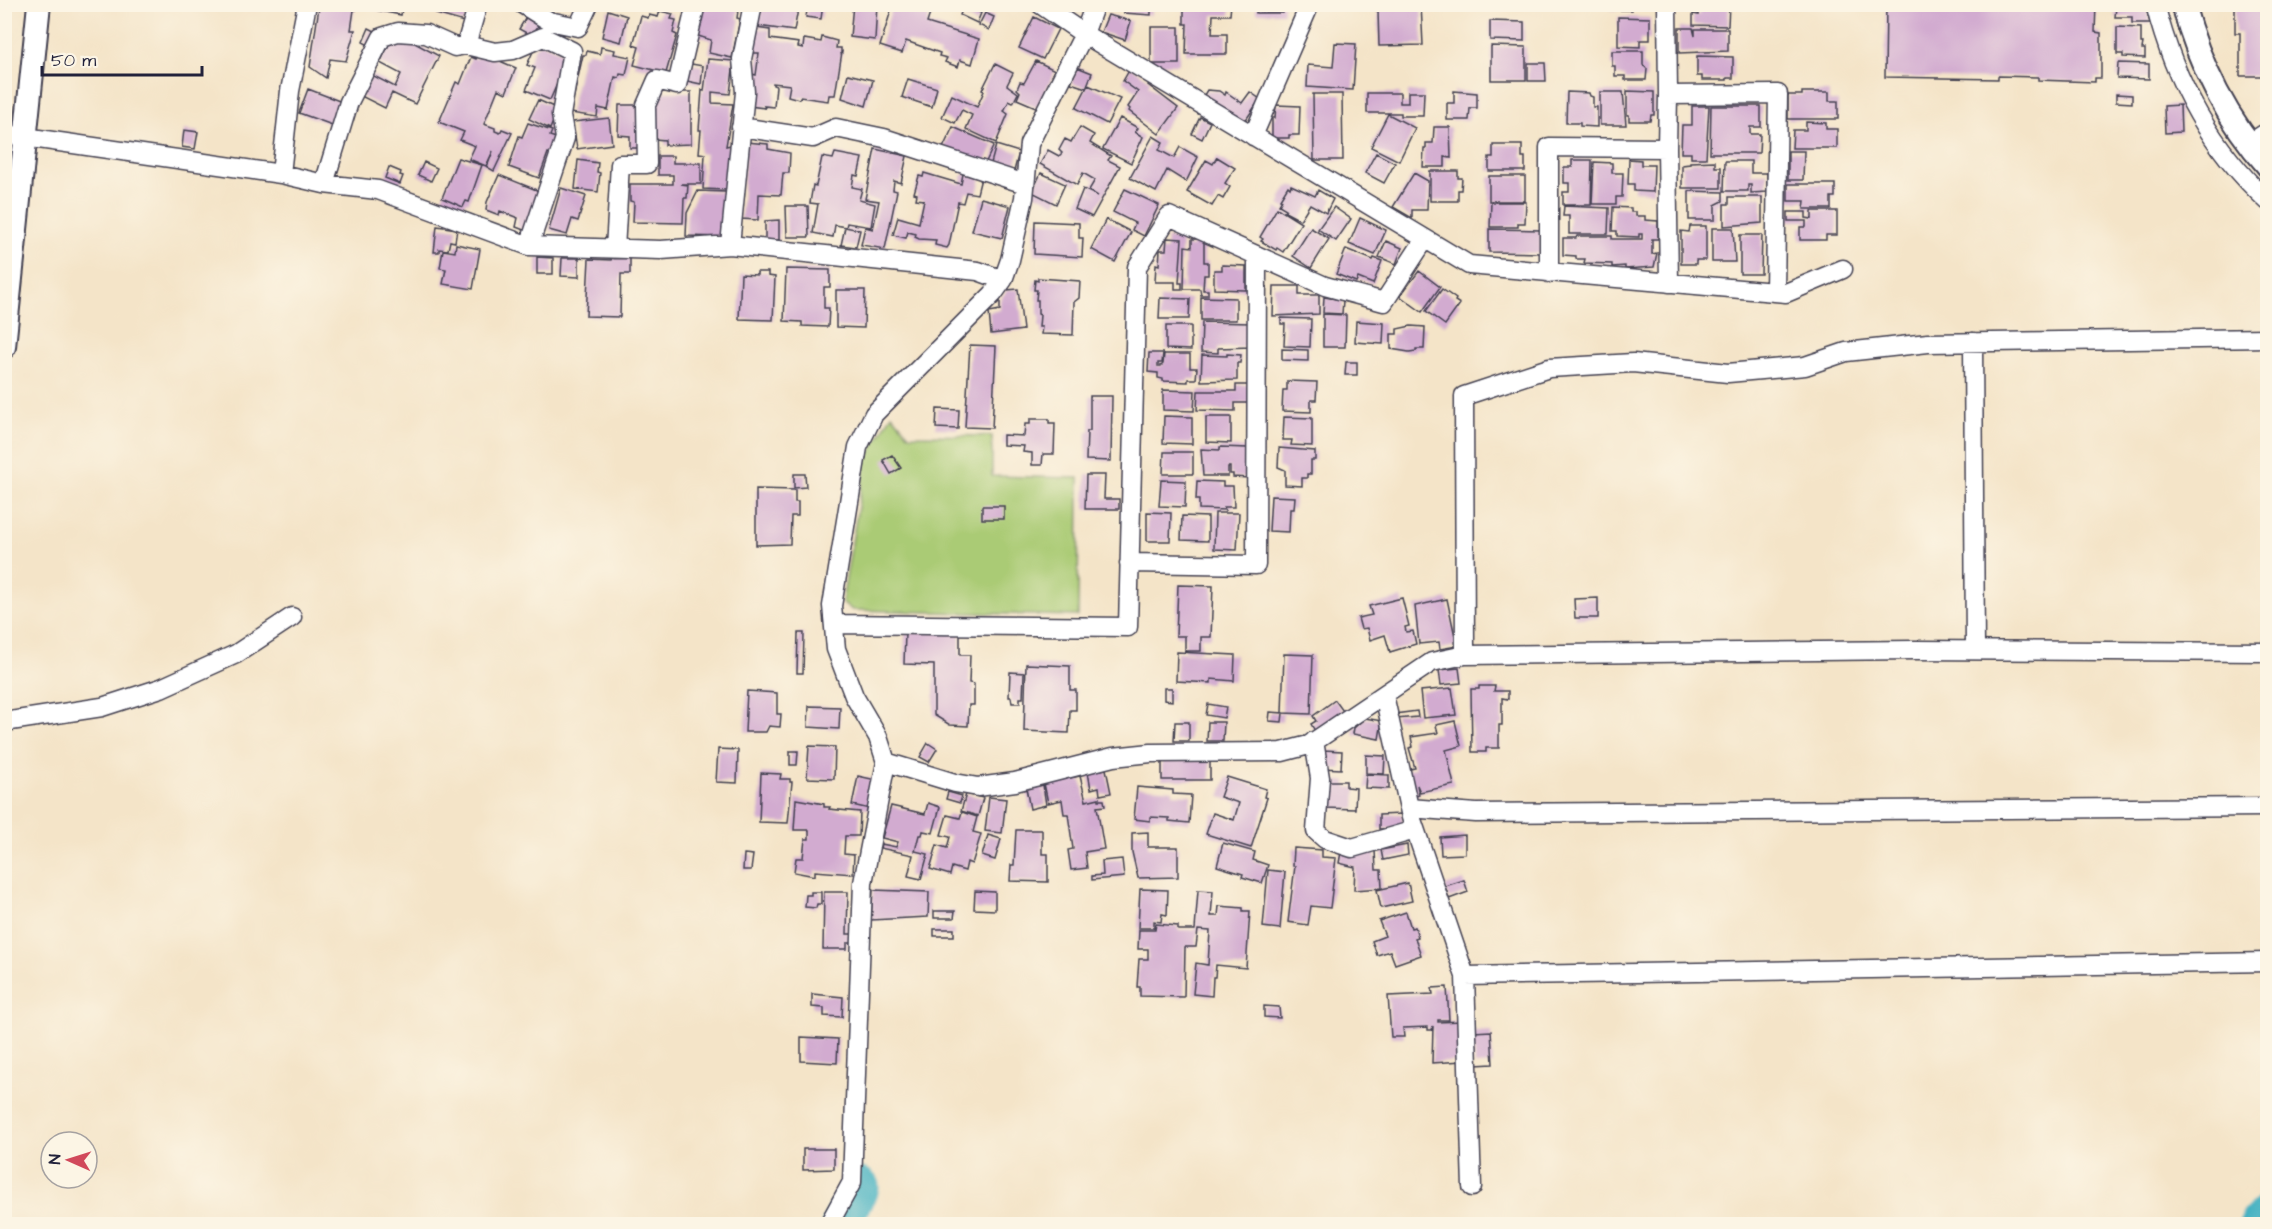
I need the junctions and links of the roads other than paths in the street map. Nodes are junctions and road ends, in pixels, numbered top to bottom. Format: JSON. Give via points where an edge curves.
{"nodes":[{"id":1,"x":39,"y":4,"type":"edge"},
{"id":2,"x":307,"y":4,"type":"edge"},
{"id":3,"x":478,"y":4,"type":"edge"},
{"id":4,"x":522,"y":4,"type":"edge"},
{"id":5,"x":589,"y":4,"type":"edge"},
{"id":6,"x":696,"y":4,"type":"edge"},
{"id":7,"x":753,"y":4,"type":"edge"},
{"id":8,"x":1040,"y":4,"type":"edge"},
{"id":9,"x":1095,"y":4,"type":"edge"},
{"id":10,"x":1310,"y":4,"type":"edge"},
{"id":11,"x":1666,"y":4,"type":"edge"},
{"id":12,"x":2155,"y":4,"type":"edge"},
{"id":13,"x":2183,"y":4,"type":"edge"},
{"id":14,"x":578,"y":27,"type":"junction"},
{"id":15,"x":546,"y":29,"type":"junction"},
{"id":16,"x":1084,"y":34,"type":"junction"},
{"id":17,"x":466,"y":45,"type":"junction"},
{"id":18,"x":572,"y":51,"type":"junction"},
{"id":19,"x":1668,"y":95,"type":"junction"},
{"id":20,"x":2235,"y":123,"type":"junction"},
{"id":21,"x":741,"y":127,"type":"junction"},
{"id":22,"x":15,"y":136,"type":"edge"},
{"id":23,"x":1253,"y":136,"type":"junction"},
{"id":24,"x":2212,"y":137,"type":"junction"},
{"id":25,"x":2258,"y":139,"type":"edge"},
{"id":26,"x":1668,"y":148,"type":"junction"},
{"id":27,"x":2268,"y":166,"type":"edge"},
{"id":28,"x":282,"y":174,"type":"junction"},
{"id":29,"x":324,"y":184,"type":"junction"},
{"id":30,"x":1025,"y":184,"type":"junction"},
{"id":31,"x":2268,"y":201,"type":"edge"},
{"id":32,"x":1425,"y":239,"type":"junction"},
{"id":33,"x":730,"y":245,"type":"junction"},
{"id":34,"x":530,"y":246,"type":"junction"},
{"id":35,"x":615,"y":249,"type":"junction"},
{"id":36,"x":1257,"y":256,"type":"junction"},
{"id":37,"x":1843,"y":269,"type":"dead end"},
{"id":38,"x":1549,"y":273,"type":"junction"},
{"id":39,"x":1003,"y":280,"type":"junction"},
{"id":40,"x":1669,"y":283,"type":"junction"},
{"id":41,"x":1775,"y":292,"type":"junction"},
{"id":42,"x":2268,"y":338,"type":"edge"},
{"id":43,"x":1973,"y":342,"type":"junction"},
{"id":44,"x":4,"y":347,"type":"edge"},
{"id":45,"x":1130,"y":562,"type":"junction"},
{"id":46,"x":292,"y":617,"type":"dead end"},
{"id":47,"x":834,"y":624,"type":"junction"},
{"id":48,"x":1975,"y":650,"type":"junction"},
{"id":49,"x":2268,"y":651,"type":"edge"},
{"id":50,"x":1465,"y":655,"type":"junction"},
{"id":51,"x":1384,"y":694,"type":"junction"},
{"id":52,"x":4,"y":723,"type":"edge"},
{"id":53,"x":1314,"y":741,"type":"junction"},
{"id":54,"x":886,"y":762,"type":"junction"},
{"id":55,"x":2268,"y":807,"type":"edge"},
{"id":56,"x":1409,"y":808,"type":"junction"},
{"id":57,"x":1415,"y":830,"type":"junction"},
{"id":58,"x":2268,"y":962,"type":"edge"},
{"id":59,"x":1465,"y":976,"type":"junction"},
{"id":60,"x":1472,"y":1187,"type":"dead end"},
{"id":61,"x":830,"y":1224,"type":"edge"}],
"edges":[{"from":1,"to":22,"type":"street"},
{"from":2,"to":28,"type":"street","via":[[290,91]]},
{"from":3,"to":17,"type":"street"},
{"from":4,"to":15,"type":"street"},
{"from":5,"to":14,"type":"street"},
{"from":6,"to":35,"type":"street","via":[[677,86],[657,80],[646,105],[647,164],[620,164]]},
{"from":7,"to":21,"type":"street","via":[[742,59],[745,92]]},
{"from":8,"to":16,"type":"street"},
{"from":9,"to":16,"type":"street"},
{"from":10,"to":23,"type":"street"},
{"from":11,"to":19,"type":"street"},
{"from":12,"to":24,"type":"street","via":[[2170,55]]},
{"from":13,"to":20,"type":"street","via":[[2205,70]]},
{"from":14,"to":15,"type":"street"},
{"from":14,"to":18,"type":"street"},
{"from":15,"to":17,"type":"street","via":[[513,50],[495,52]]},
{"from":15,"to":18,"type":"street"},
{"from":16,"to":23,"type":"street"},
{"from":16,"to":30,"type":"street","via":[[1029,144]]},
{"from":17,"to":29,"type":"street","via":[[455,47],[426,34],[398,32],[382,37],[349,102]]},
{"from":18,"to":34,"type":"street","via":[[561,115],[566,138]]},
{"from":19,"to":26,"type":"street"},
{"from":19,"to":41,"type":"street","via":[[1778,94]]},
{"from":20,"to":24,"type":"street"},
{"from":20,"to":25,"type":"street"},
{"from":21,"to":30,"type":"street","via":[[813,138],[836,128],[874,136]]},
{"from":21,"to":33,"type":"street"},
{"from":22,"to":28,"type":"street"},
{"from":22,"to":44,"type":"street"},
{"from":23,"to":32,"type":"street"},
{"from":24,"to":31,"type":"street"},
{"from":25,"to":27,"type":"street"},
{"from":26,"to":38,"type":"street","via":[[1549,147]]},
{"from":26,"to":40,"type":"street"},
{"from":28,"to":29,"type":"street"},
{"from":29,"to":34,"type":"street","via":[[378,190]]},
{"from":30,"to":39,"type":"street"},
{"from":32,"to":36,"type":"street","via":[[1384,302],[1325,286]]},
{"from":32,"to":38,"type":"street","via":[[1469,266]]},
{"from":33,"to":35,"type":"street"},
{"from":33,"to":39,"type":"street","via":[[978,271]]},
{"from":34,"to":35,"type":"street"},
{"from":36,"to":45,"type":"street","via":[[1256,564]]},
{"from":36,"to":45,"type":"street","via":[[1169,216],[1137,267]]},
{"from":37,"to":41,"type":"street","via":[[1786,293]]},
{"from":38,"to":40,"type":"street"},
{"from":39,"to":47,"type":"street","via":[[874,414],[858,447],[832,606]]},
{"from":40,"to":41,"type":"street"},
{"from":42,"to":43,"type":"street"},
{"from":43,"to":48,"type":"street"},
{"from":43,"to":50,"type":"street","via":[[1846,352],[1805,366],[1728,373],[1633,363],[1549,368],[1464,396]]},
{"from":45,"to":47,"type":"street","via":[[1128,627]]},
{"from":46,"to":52,"type":"street","via":[[236,654],[162,688],[102,707]]},
{"from":47,"to":54,"type":"street","via":[[836,649]]},
{"from":48,"to":49,"type":"street"},
{"from":48,"to":50,"type":"street"},
{"from":50,"to":51,"type":"street","via":[[1432,662]]},
{"from":51,"to":53,"type":"street"},
{"from":51,"to":56,"type":"street"},
{"from":53,"to":54,"type":"street","via":[[1282,752],[1113,757],[1015,782],[978,787]]},
{"from":53,"to":57,"type":"street","via":[[1320,778],[1316,831],[1325,839],[1352,848]]},
{"from":54,"to":61,"type":"street","via":[[863,884],[852,1182]]},
{"from":55,"to":56,"type":"street","via":[[1476,813]]},
{"from":56,"to":57,"type":"street"},
{"from":57,"to":59,"type":"street"},
{"from":58,"to":59,"type":"street"},
{"from":59,"to":60,"type":"street"}]}
